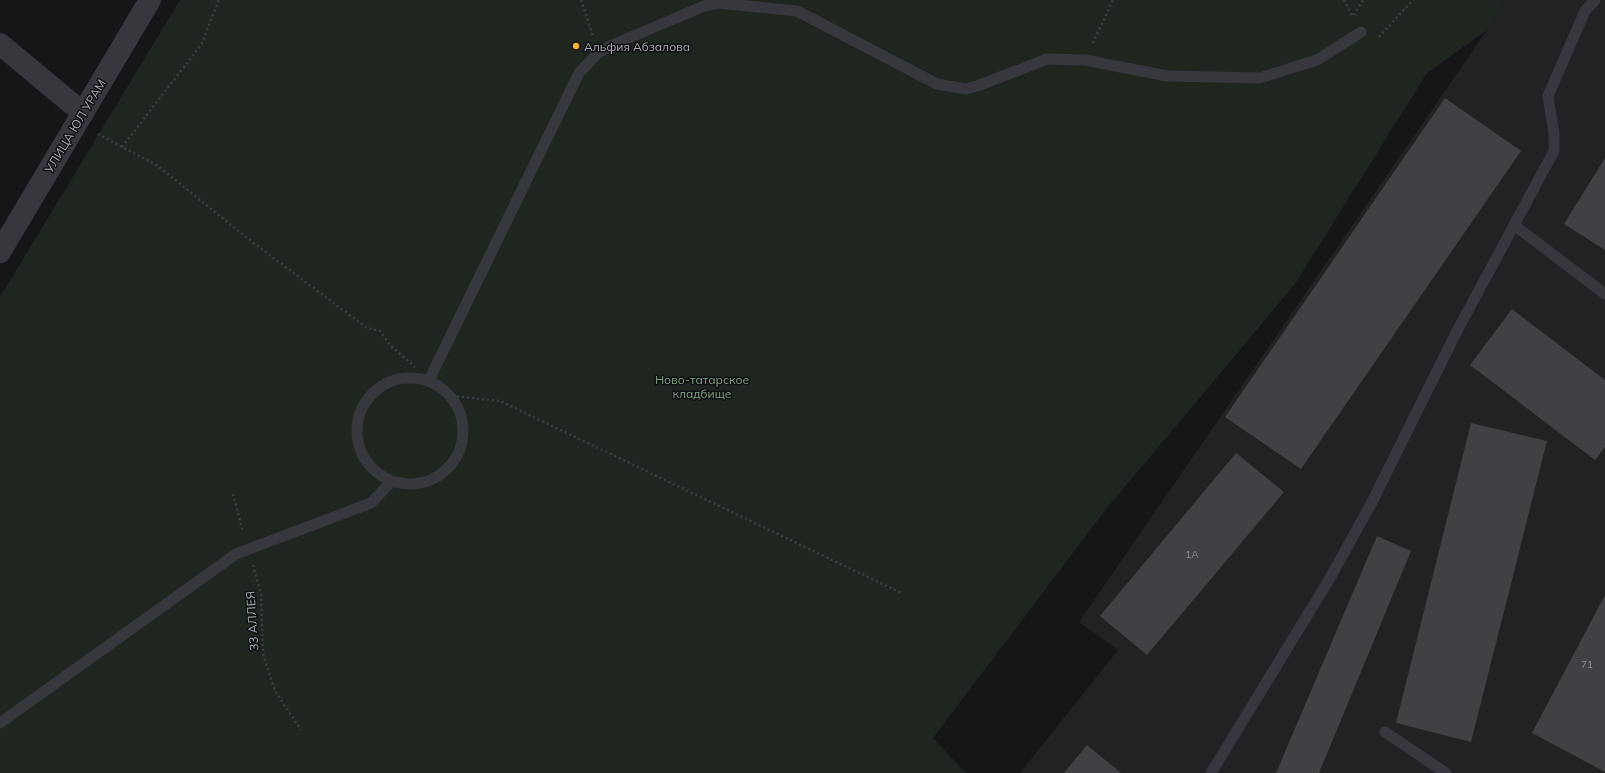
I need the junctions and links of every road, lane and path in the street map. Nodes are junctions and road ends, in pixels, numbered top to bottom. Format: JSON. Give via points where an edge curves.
{"nodes":[{"id":1,"x":150,"y":0,"type":"edge"},
{"id":2,"x":219,"y":0,"type":"edge"},
{"id":3,"x":581,"y":0,"type":"edge"},
{"id":4,"x":1113,"y":0,"type":"edge"},
{"id":5,"x":1363,"y":0,"type":"edge"},
{"id":6,"x":1412,"y":0,"type":"edge"},
{"id":7,"x":1595,"y":0,"type":"edge"},
{"id":8,"x":1353,"y":16,"type":"dead end"},
{"id":9,"x":1360,"y":32,"type":"joint"},
{"id":10,"x":0,"y":44,"type":"edge"},
{"id":11,"x":598,"y":54,"type":"junction"},
{"id":12,"x":1084,"y":60,"type":"junction"},
{"id":13,"x":81,"y":117,"type":"junction"},
{"id":14,"x":122,"y":147,"type":"junction"},
{"id":15,"x":1514,"y":225,"type":"junction"},
{"id":16,"x":0,"y":252,"type":"edge"},
{"id":17,"x":1605,"y":294,"type":"edge"},
{"id":18,"x":429,"y":380,"type":"junction"},
{"id":19,"x":452,"y":396,"type":"junction"},
{"id":20,"x":392,"y":482,"type":"junction"},
{"id":21,"x":233,"y":494,"type":"dead end"},
{"id":22,"x":248,"y":550,"type":"junction"},
{"id":23,"x":901,"y":593,"type":"dead end"},
{"id":24,"x":0,"y":723,"type":"edge"},
{"id":25,"x":301,"y":730,"type":"dead end"},
{"id":26,"x":1385,"y":732,"type":"dead end"},
{"id":27,"x":1211,"y":773,"type":"edge"},
{"id":28,"x":1446,"y":773,"type":"edge"}],
"edges":[{"from":1,"to":13,"type":"street","name":"УЛИЦА ЮЛ УРАМ"},
{"from":2,"to":14,"type":"path","via":[[201,45]]},
{"from":3,"to":11,"type":"path"},
{"from":4,"to":12,"type":"path"},
{"from":5,"to":8,"type":"path"},
{"from":6,"to":9,"type":"path","via":[[1371,45]]},
{"from":7,"to":15,"type":"lane","via":[[1585,11],[1548,96],[1554,151]]},
{"from":9,"to":12,"type":"lane","via":[[1317,60],[1260,78],[1167,76]]},
{"from":10,"to":13,"type":"street"},
{"from":11,"to":12,"type":"lane","via":[[610,46],[704,6],[719,3],[797,11],[937,84],[966,89],[1047,59]]},
{"from":11,"to":18,"type":"lane","via":[[579,72]]},
{"from":13,"to":14,"type":"path","via":[[99,134]]},
{"from":13,"to":16,"type":"street","name":"УЛИЦА ЮЛ УРАМ"},
{"from":14,"to":18,"type":"path","via":[[158,166],[247,238],[367,328],[380,331],[390,346]]},
{"from":15,"to":17,"type":"lane"},
{"from":15,"to":27,"type":"lane","via":[[1457,331],[1364,518],[1298,632]]},
{"from":18,"to":19,"type":"lane"},
{"from":18,"to":20,"type":"lane","via":[[401,377],[375,389],[359,412],[357,440],[368,466]]},
{"from":19,"to":20,"type":"lane","via":[[464,421],[461,449],[453,461],[445,472],[420,484]]},
{"from":19,"to":23,"type":"path","via":[[500,401]]},
{"from":20,"to":22,"type":"lane","via":[[371,503]]},
{"from":21,"to":22,"type":"path","name":"33 АЛЛЕЯ"},
{"from":22,"to":24,"type":"lane","via":[[236,554]]},
{"from":22,"to":25,"type":"path","name":"33 АЛЛЕЯ","via":[[261,594],[263,654],[274,691]]},
{"from":26,"to":28,"type":"lane"}]}
